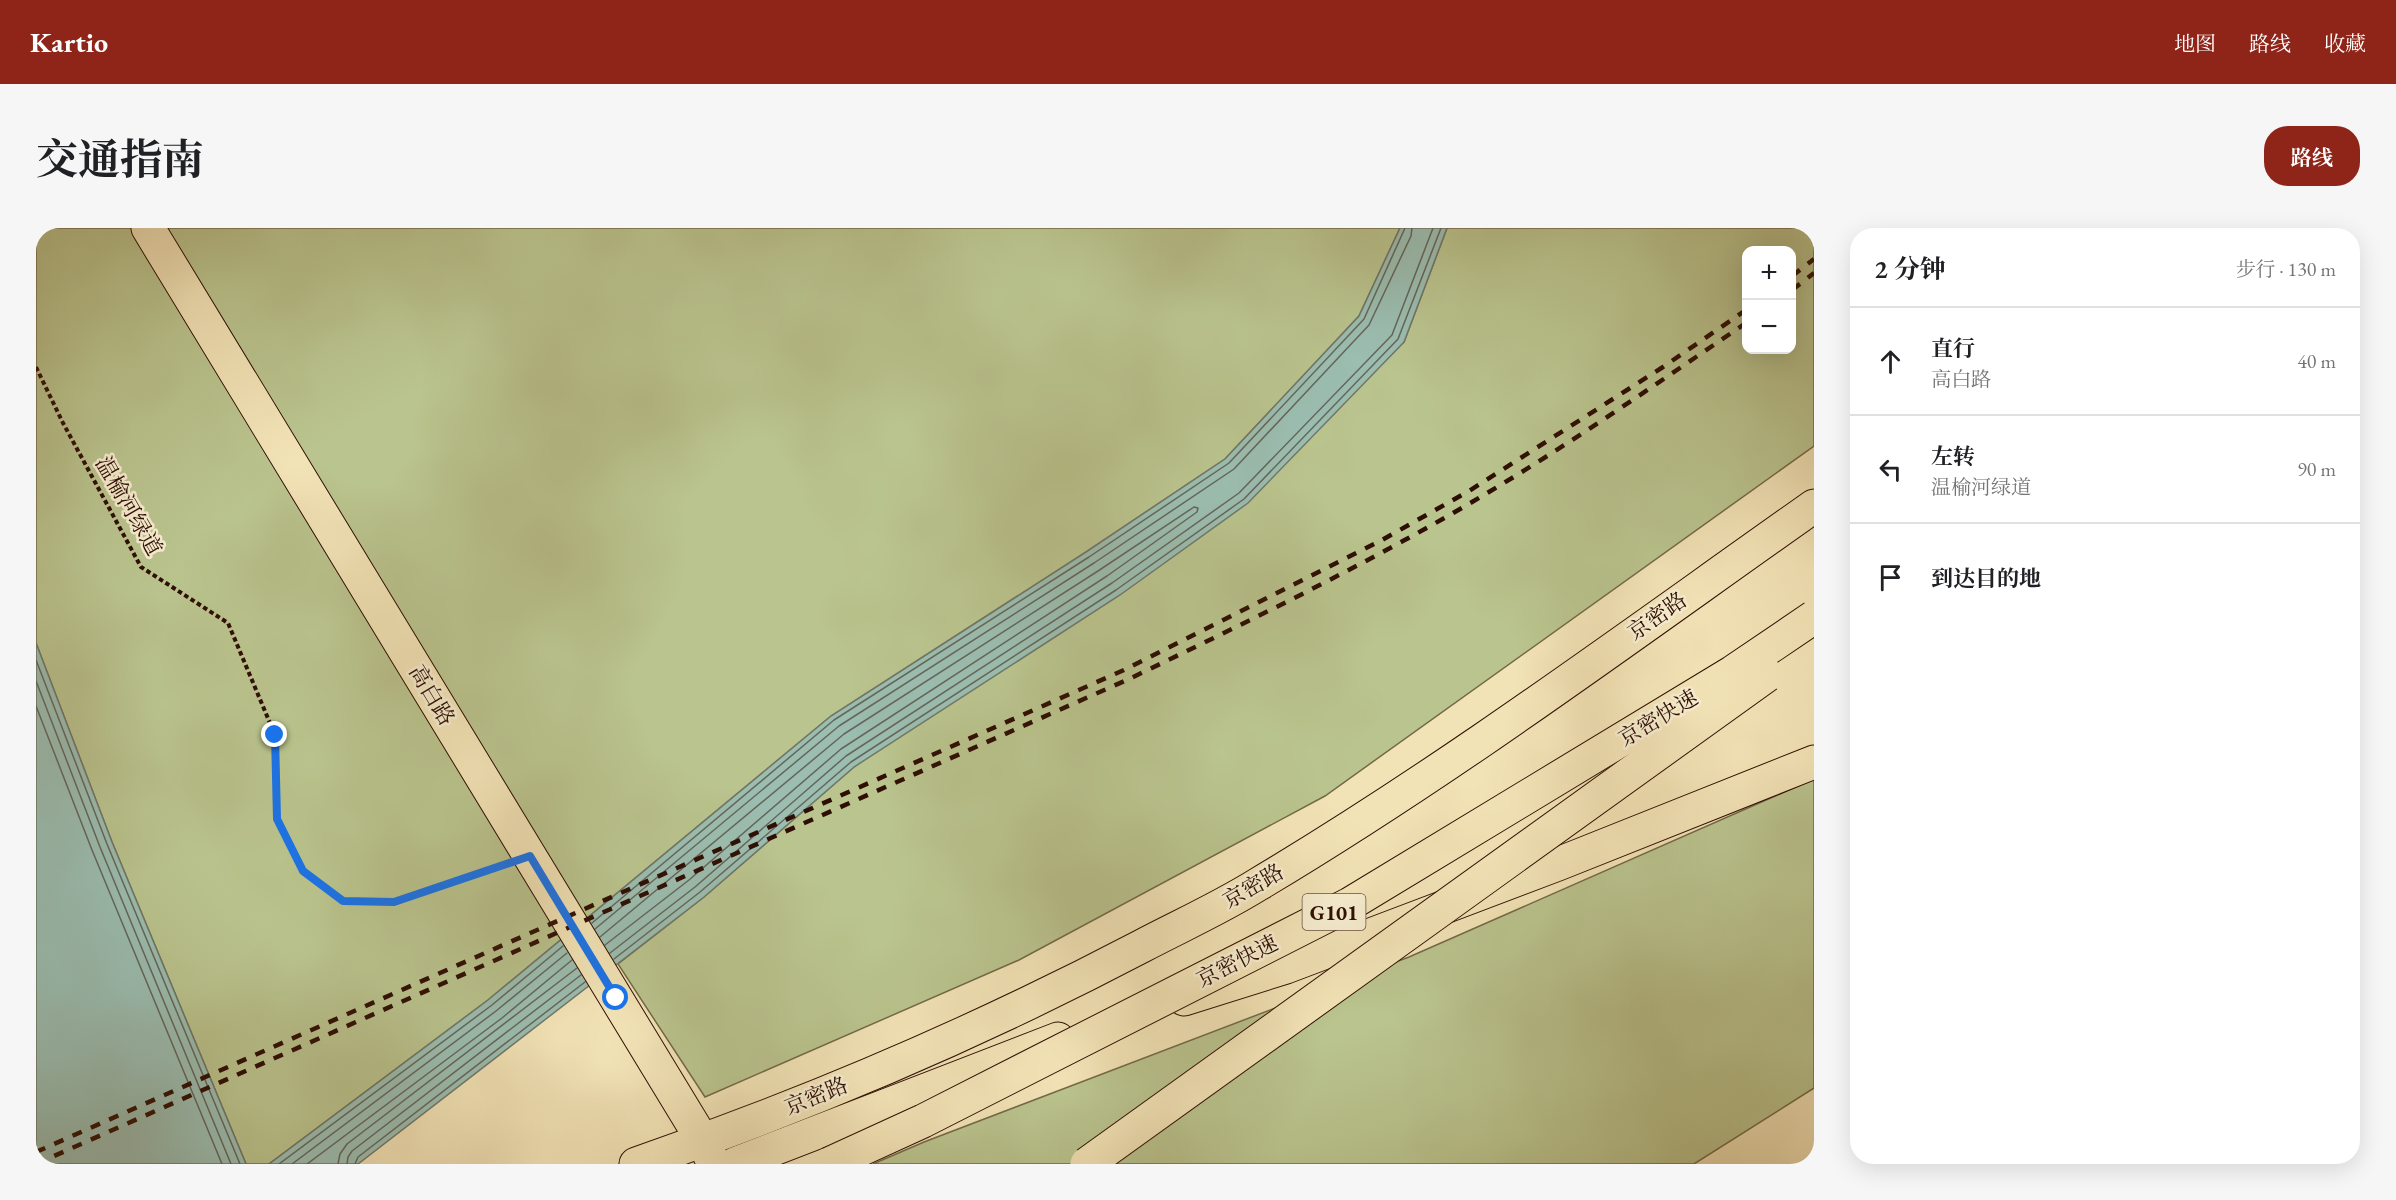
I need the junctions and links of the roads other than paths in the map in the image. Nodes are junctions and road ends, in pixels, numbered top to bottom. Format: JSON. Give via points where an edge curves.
{"nodes":[{"id":1,"x":148,"y":228,"type":"edge"},
{"id":2,"x":1814,"y":506,"type":"edge"},
{"id":3,"x":1814,"y":617,"type":"edge"},
{"id":4,"x":1814,"y":641,"type":"edge"},
{"id":5,"x":1814,"y":762,"type":"edge"},
{"id":6,"x":709,"y":1152,"type":"edge"},
{"id":7,"x":636,"y":1164,"type":"edge"},
{"id":8,"x":735,"y":1164,"type":"edge"},
{"id":9,"x":829,"y":1164,"type":"edge"},
{"id":10,"x":1087,"y":1164,"type":"edge"}],
"edges":[{"from":1,"to":6,"type":"main road","name":"高白路"},
{"from":2,"to":6,"type":"main road","name":"京密路","number":"G101","via":[[1470,749],[1255,887],[1054,992]]},
{"from":3,"to":9,"type":"main road","name":"京密快速","number":"G101","bridge":true,"via":[[1733,672],[1350,904],[923,1121]]},
{"from":4,"to":10,"type":"main road","name":"京密快速","number":"G101","bridge":true},
{"from":5,"to":8,"type":"main road","name":"京密路","number":"G101","via":[[1286,967],[1082,1030]]},
{"from":6,"to":7,"type":"main road","name":"京密路","number":"G101"}]}
